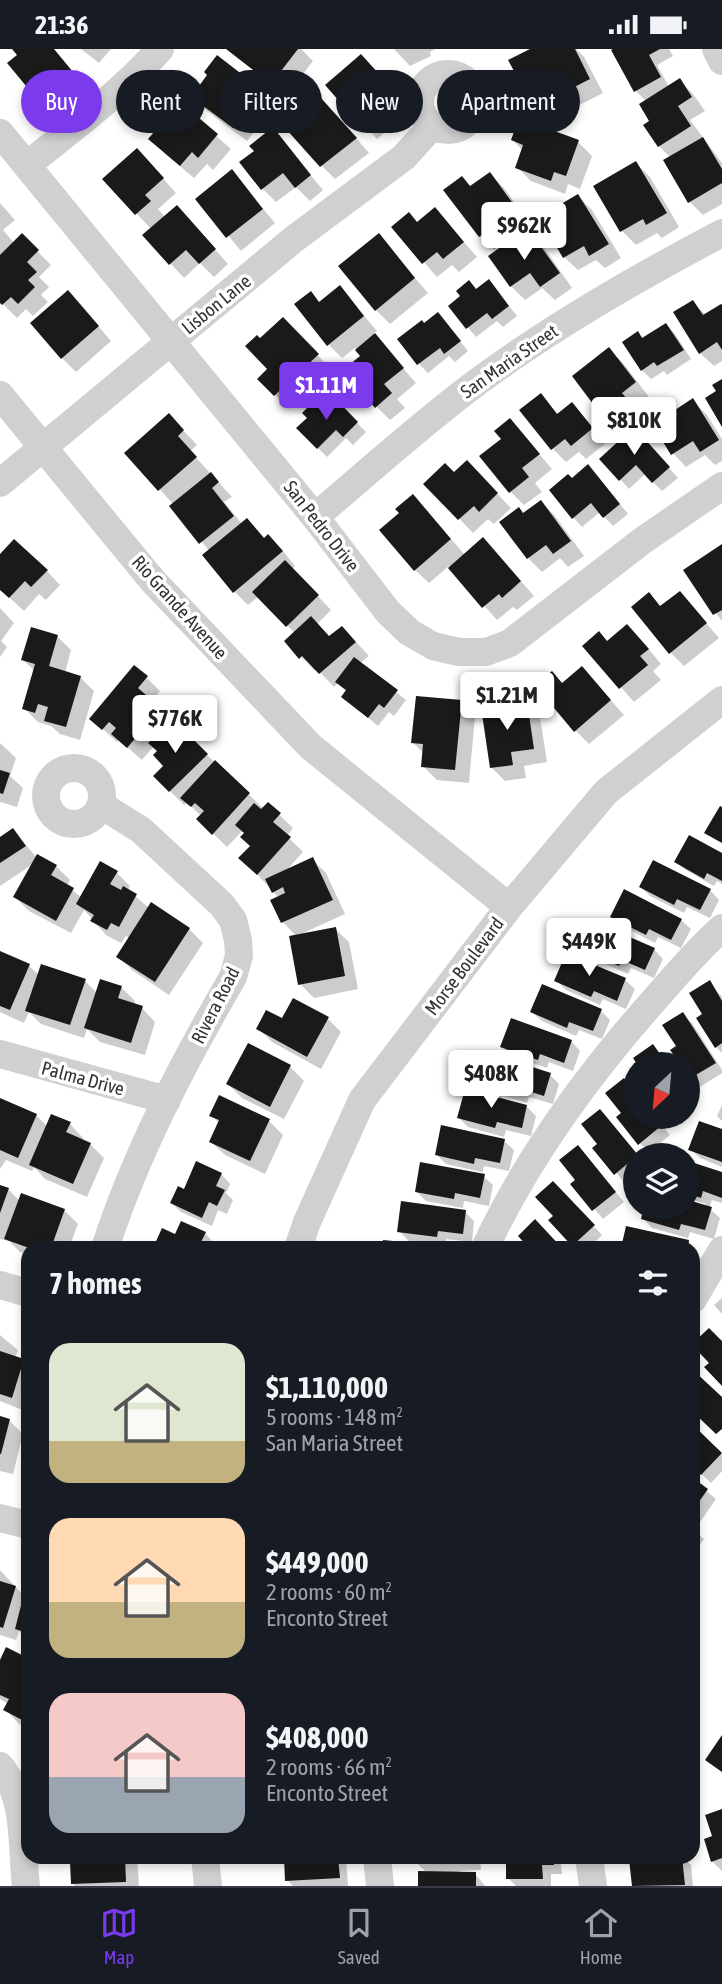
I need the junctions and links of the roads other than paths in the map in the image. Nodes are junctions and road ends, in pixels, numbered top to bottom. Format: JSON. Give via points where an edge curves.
{"nodes":[{"id":1,"x":160,"y":49,"type":"edge"},
{"id":2,"x":716,"y":49,"type":"edge"},
{"id":3,"x":722,"y":61,"type":"edge"},
{"id":4,"x":432,"y":126,"type":"dead end"},
{"id":5,"x":0,"y":133,"type":"edge"},
{"id":6,"x":27,"y":165,"type":"junction"},
{"id":7,"x":722,"y":233,"type":"edge"},
{"id":8,"x":172,"y":340,"type":"junction"},
{"id":9,"x":0,"y":395,"type":"edge"},
{"id":10,"x":43,"y":448,"type":"junction"},
{"id":11,"x":0,"y":483,"type":"edge"},
{"id":12,"x":722,"y":486,"type":"edge"},
{"id":13,"x":315,"y":516,"type":"junction"},
{"id":14,"x":722,"y":700,"type":"edge"},
{"id":15,"x":101,"y":805,"type":"dead end"},
{"id":16,"x":509,"y":907,"type":"junction"},
{"id":17,"x":722,"y":928,"type":"edge"},
{"id":18,"x":0,"y":1053,"type":"edge"},
{"id":19,"x":167,"y":1100,"type":"junction"},
{"id":20,"x":107,"y":1241,"type":"edge"},
{"id":21,"x":300,"y":1241,"type":"edge"},
{"id":22,"x":489,"y":1241,"type":"edge"},
{"id":23,"x":722,"y":1250,"type":"edge"},
{"id":24,"x":0,"y":1285,"type":"edge"},
{"id":25,"x":700,"y":1287,"type":"edge"},
{"id":26,"x":21,"y":1291,"type":"edge"},
{"id":27,"x":0,"y":1518,"type":"edge"},
{"id":28,"x":21,"y":1523,"type":"edge"},
{"id":29,"x":0,"y":1766,"type":"edge"},
{"id":30,"x":21,"y":1812,"type":"edge"},
{"id":31,"x":25,"y":1864,"type":"edge"},
{"id":32,"x":206,"y":1864,"type":"edge"},
{"id":33,"x":378,"y":1864,"type":"edge"},
{"id":34,"x":590,"y":1864,"type":"edge"},
{"id":35,"x":26,"y":1886,"type":"edge"},
{"id":36,"x":208,"y":1886,"type":"edge"},
{"id":37,"x":380,"y":1886,"type":"edge"},
{"id":38,"x":593,"y":1886,"type":"edge"}],
"edges":[{"from":1,"to":6,"type":"street","via":[[139,73]]},
{"from":2,"to":3,"type":"street"},
{"from":4,"to":8,"type":"street","name":"Lisbon Lane","via":[[404,157],[294,239]]},
{"from":5,"to":6,"type":"street","name":"San Pedro Drive"},
{"from":6,"to":8,"type":"street","name":"San Pedro Drive"},
{"from":7,"to":13,"type":"street","name":"San Maria Street","via":[[629,283],[527,347],[433,416]]},
{"from":8,"to":10,"type":"street","name":"Lisbon Lane"},
{"from":8,"to":13,"type":"street","name":"San Pedro Drive"},
{"from":9,"to":10,"type":"street","name":"Rio Grande Avenue"},
{"from":10,"to":11,"type":"street","name":"Lisbon Lane"},
{"from":10,"to":16,"type":"street","name":"Rio Grande Avenue","via":[[153,581],[311,747]]},
{"from":12,"to":13,"type":"street","name":"San Pedro Drive","via":[[510,643],[486,652],[433,646],[409,632],[388,612]]},
{"from":14,"to":16,"type":"street","name":"Morse Boulevard","via":[[606,792]]},
{"from":15,"to":19,"type":"street","name":"Rivera Road","via":[[141,829],[222,905],[238,940],[233,977]]},
{"from":16,"to":21,"type":"street","name":"Morse Boulevard","via":[[362,1100]]},
{"from":17,"to":22,"type":"street","via":[[586,1082],[516,1189]]},
{"from":18,"to":19,"type":"street","name":"Palma Drive"},
{"from":19,"to":20,"type":"street","name":"Rivera Road"},
{"from":23,"to":25,"type":"street"},
{"from":24,"to":26,"type":"street"},
{"from":27,"to":28,"type":"street"},
{"from":29,"to":30,"type":"street"},
{"from":31,"to":35,"type":"street"},
{"from":32,"to":36,"type":"street"},
{"from":33,"to":37,"type":"street"},
{"from":34,"to":38,"type":"street"}]}
